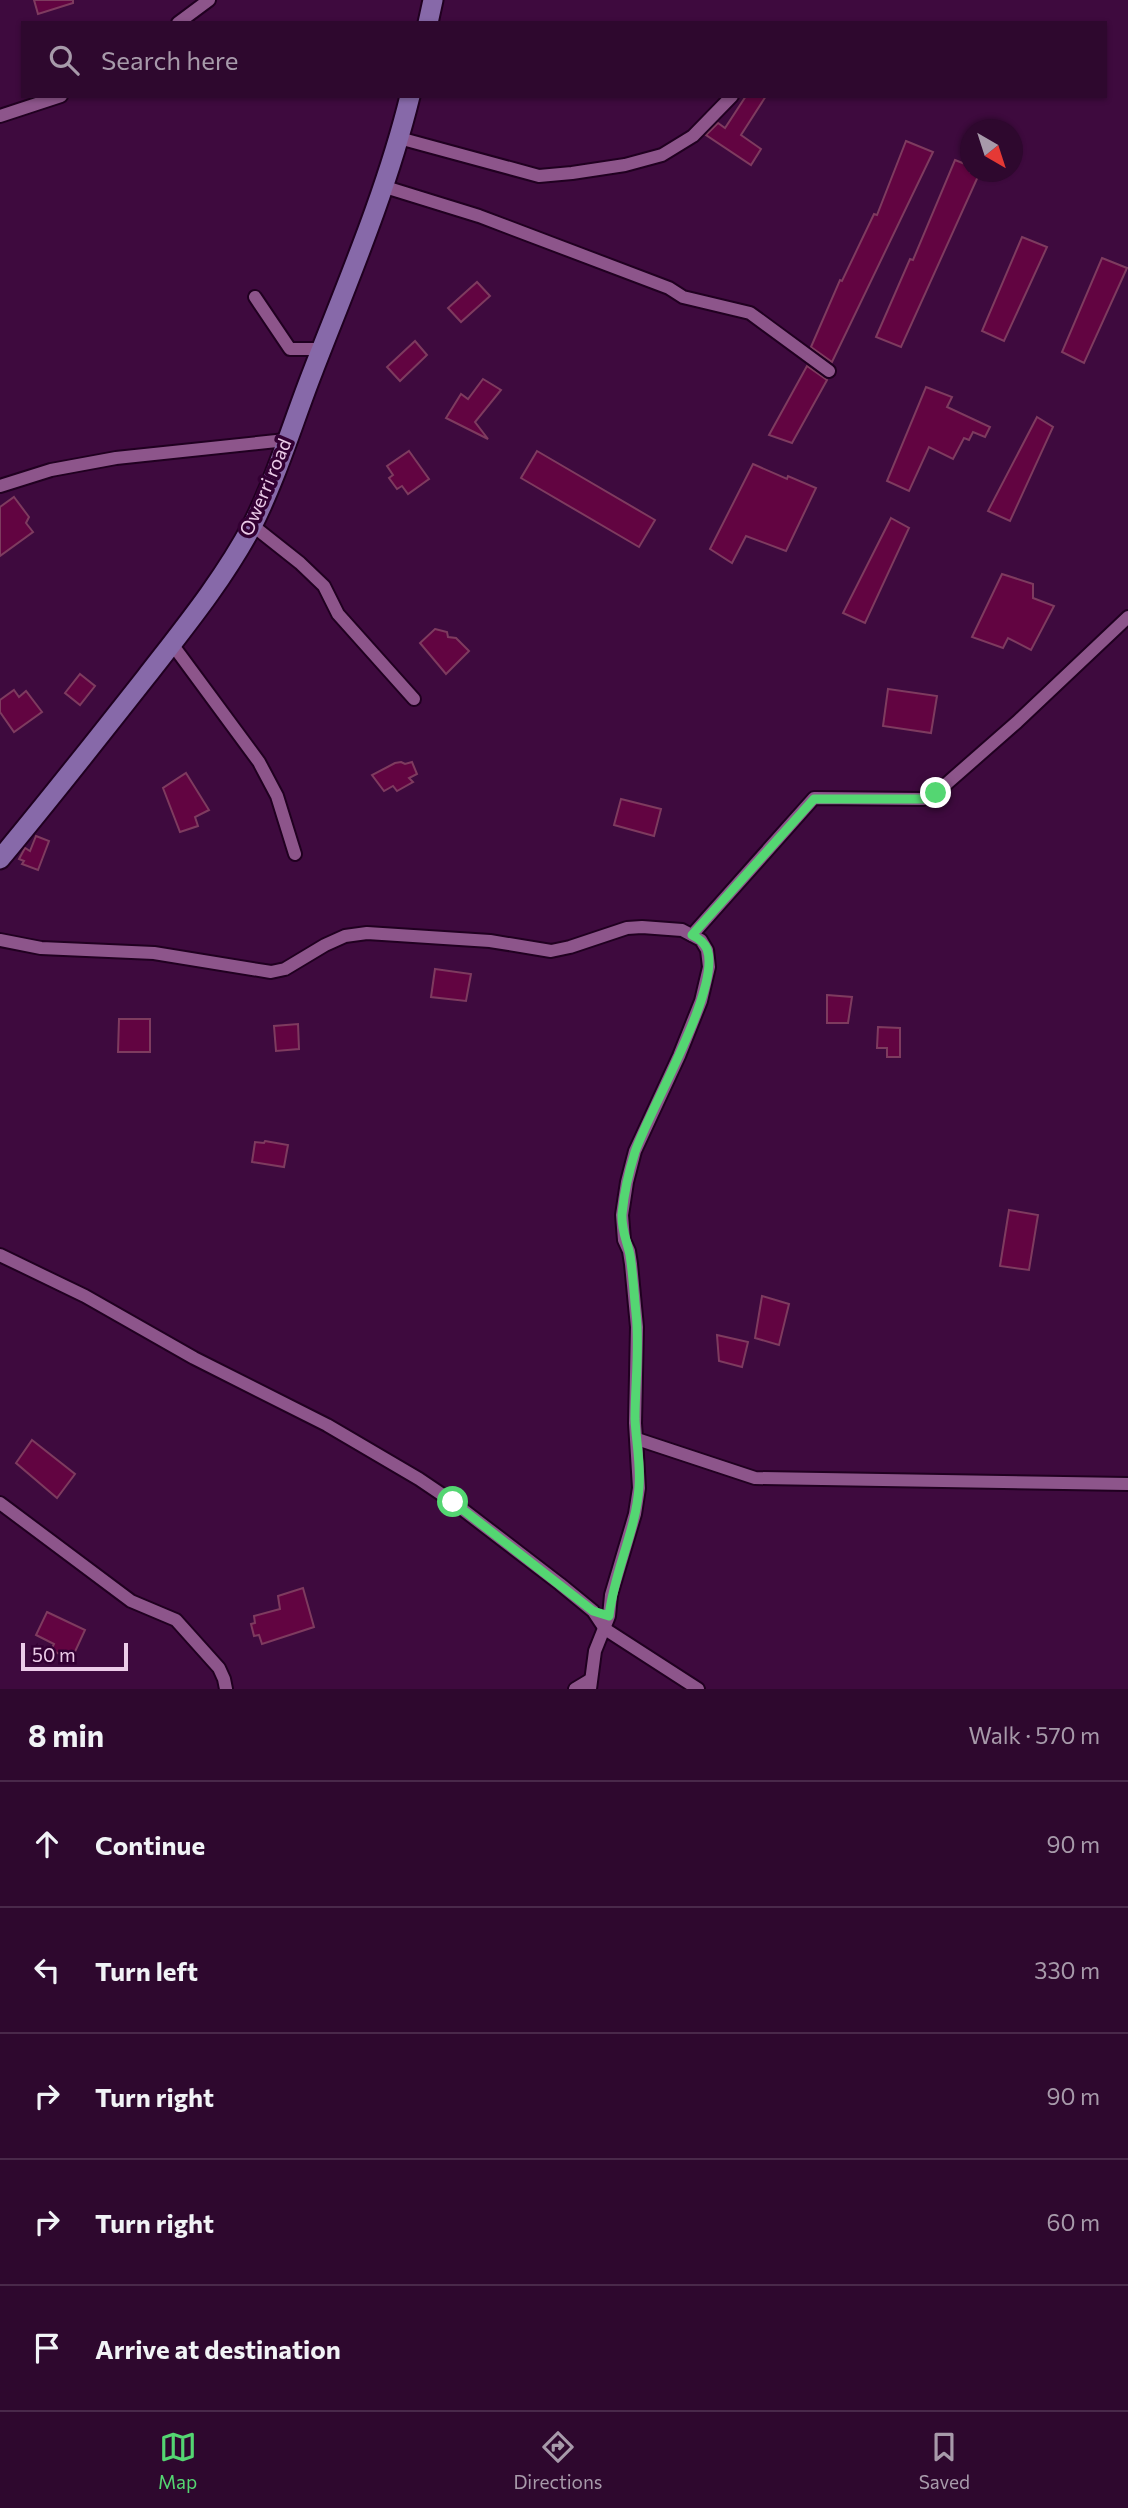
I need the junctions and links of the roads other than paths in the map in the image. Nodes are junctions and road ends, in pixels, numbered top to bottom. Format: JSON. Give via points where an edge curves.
{"nodes":[{"id":1,"x":209,"y":0,"type":"edge"},
{"id":2,"x":433,"y":0,"type":"edge"},
{"id":3,"x":181,"y":21,"type":"edge"},
{"id":4,"x":428,"y":21,"type":"edge"},
{"id":5,"x":55,"y":98,"type":"edge"},
{"id":6,"x":409,"y":98,"type":"edge"},
{"id":7,"x":730,"y":98,"type":"edge"},
{"id":8,"x":0,"y":116,"type":"edge"},
{"id":9,"x":399,"y":138,"type":"junction"},
{"id":10,"x":382,"y":186,"type":"junction"},
{"id":11,"x":255,"y":297,"type":"dead end"},
{"id":12,"x":321,"y":349,"type":"junction"},
{"id":13,"x":829,"y":370,"type":"dead end"},
{"id":14,"x":286,"y":440,"type":"junction"},
{"id":15,"x":2,"y":487,"type":"edge"},
{"id":16,"x":252,"y":525,"type":"junction"},
{"id":17,"x":1128,"y":617,"type":"edge"},
{"id":18,"x":172,"y":644,"type":"junction"},
{"id":19,"x":414,"y":699,"type":"dead end"},
{"id":20,"x":295,"y":854,"type":"dead end"},
{"id":21,"x":0,"y":859,"type":"edge"},
{"id":22,"x":692,"y":935,"type":"junction"},
{"id":23,"x":0,"y":940,"type":"edge"},
{"id":24,"x":0,"y":1255,"type":"edge"},
{"id":25,"x":637,"y":1439,"type":"junction"},
{"id":26,"x":1128,"y":1484,"type":"edge"},
{"id":27,"x":0,"y":1503,"type":"edge"},
{"id":28,"x":607,"y":1622,"type":"junction"},
{"id":29,"x":590,"y":1685,"type":"edge"},
{"id":30,"x":226,"y":1689,"type":"edge"},
{"id":31,"x":575,"y":1689,"type":"edge"},
{"id":32,"x":698,"y":1689,"type":"edge"}],
"edges":[{"from":1,"to":3,"type":"street"},
{"from":2,"to":4,"type":"main road"},
{"from":5,"to":8,"type":"street"},
{"from":6,"to":9,"type":"main road","name":"Owerri road"},
{"from":7,"to":9,"type":"street","via":[[693,136],[662,155],[572,173],[539,176]]},
{"from":9,"to":10,"type":"main road","name":"Owerri road"},
{"from":10,"to":12,"type":"main road","name":"Owerri road"},
{"from":10,"to":13,"type":"street","via":[[480,216],[669,288],[682,297],[750,313]]},
{"from":11,"to":12,"type":"street","via":[[290,349]]},
{"from":12,"to":14,"type":"main road","name":"Owerri road"},
{"from":14,"to":15,"type":"street","via":[[116,458],[51,470]]},
{"from":14,"to":16,"type":"main road","name":"Owerri road"},
{"from":16,"to":18,"type":"main road","name":"Owerri road"},
{"from":16,"to":19,"type":"street","via":[[324,586],[338,614]]},
{"from":17,"to":22,"type":"street","via":[[936,793],[923,799],[814,799]]},
{"from":18,"to":20,"type":"street","via":[[259,762],[277,796]]},
{"from":18,"to":21,"type":"main road","name":"Owerri road"},
{"from":22,"to":23,"type":"street","via":[[666,928],[627,928],[551,951],[491,941],[367,933],[345,936],[285,970],[271,972],[154,953],[41,948]]},
{"from":22,"to":25,"type":"street","via":[[707,950],[709,967],[701,1002],[635,1151],[622,1215],[637,1327]]},
{"from":24,"to":28,"type":"street","via":[[327,1425],[419,1479]]},
{"from":25,"to":26,"type":"street","via":[[755,1478]]},
{"from":25,"to":28,"type":"street","via":[[635,1514]]},
{"from":27,"to":30,"type":"street","via":[[131,1601],[176,1620],[219,1668]]},
{"from":28,"to":29,"type":"street","via":[[595,1651]]},
{"from":28,"to":32,"type":"street"},
{"from":29,"to":31,"type":"street"}]}
